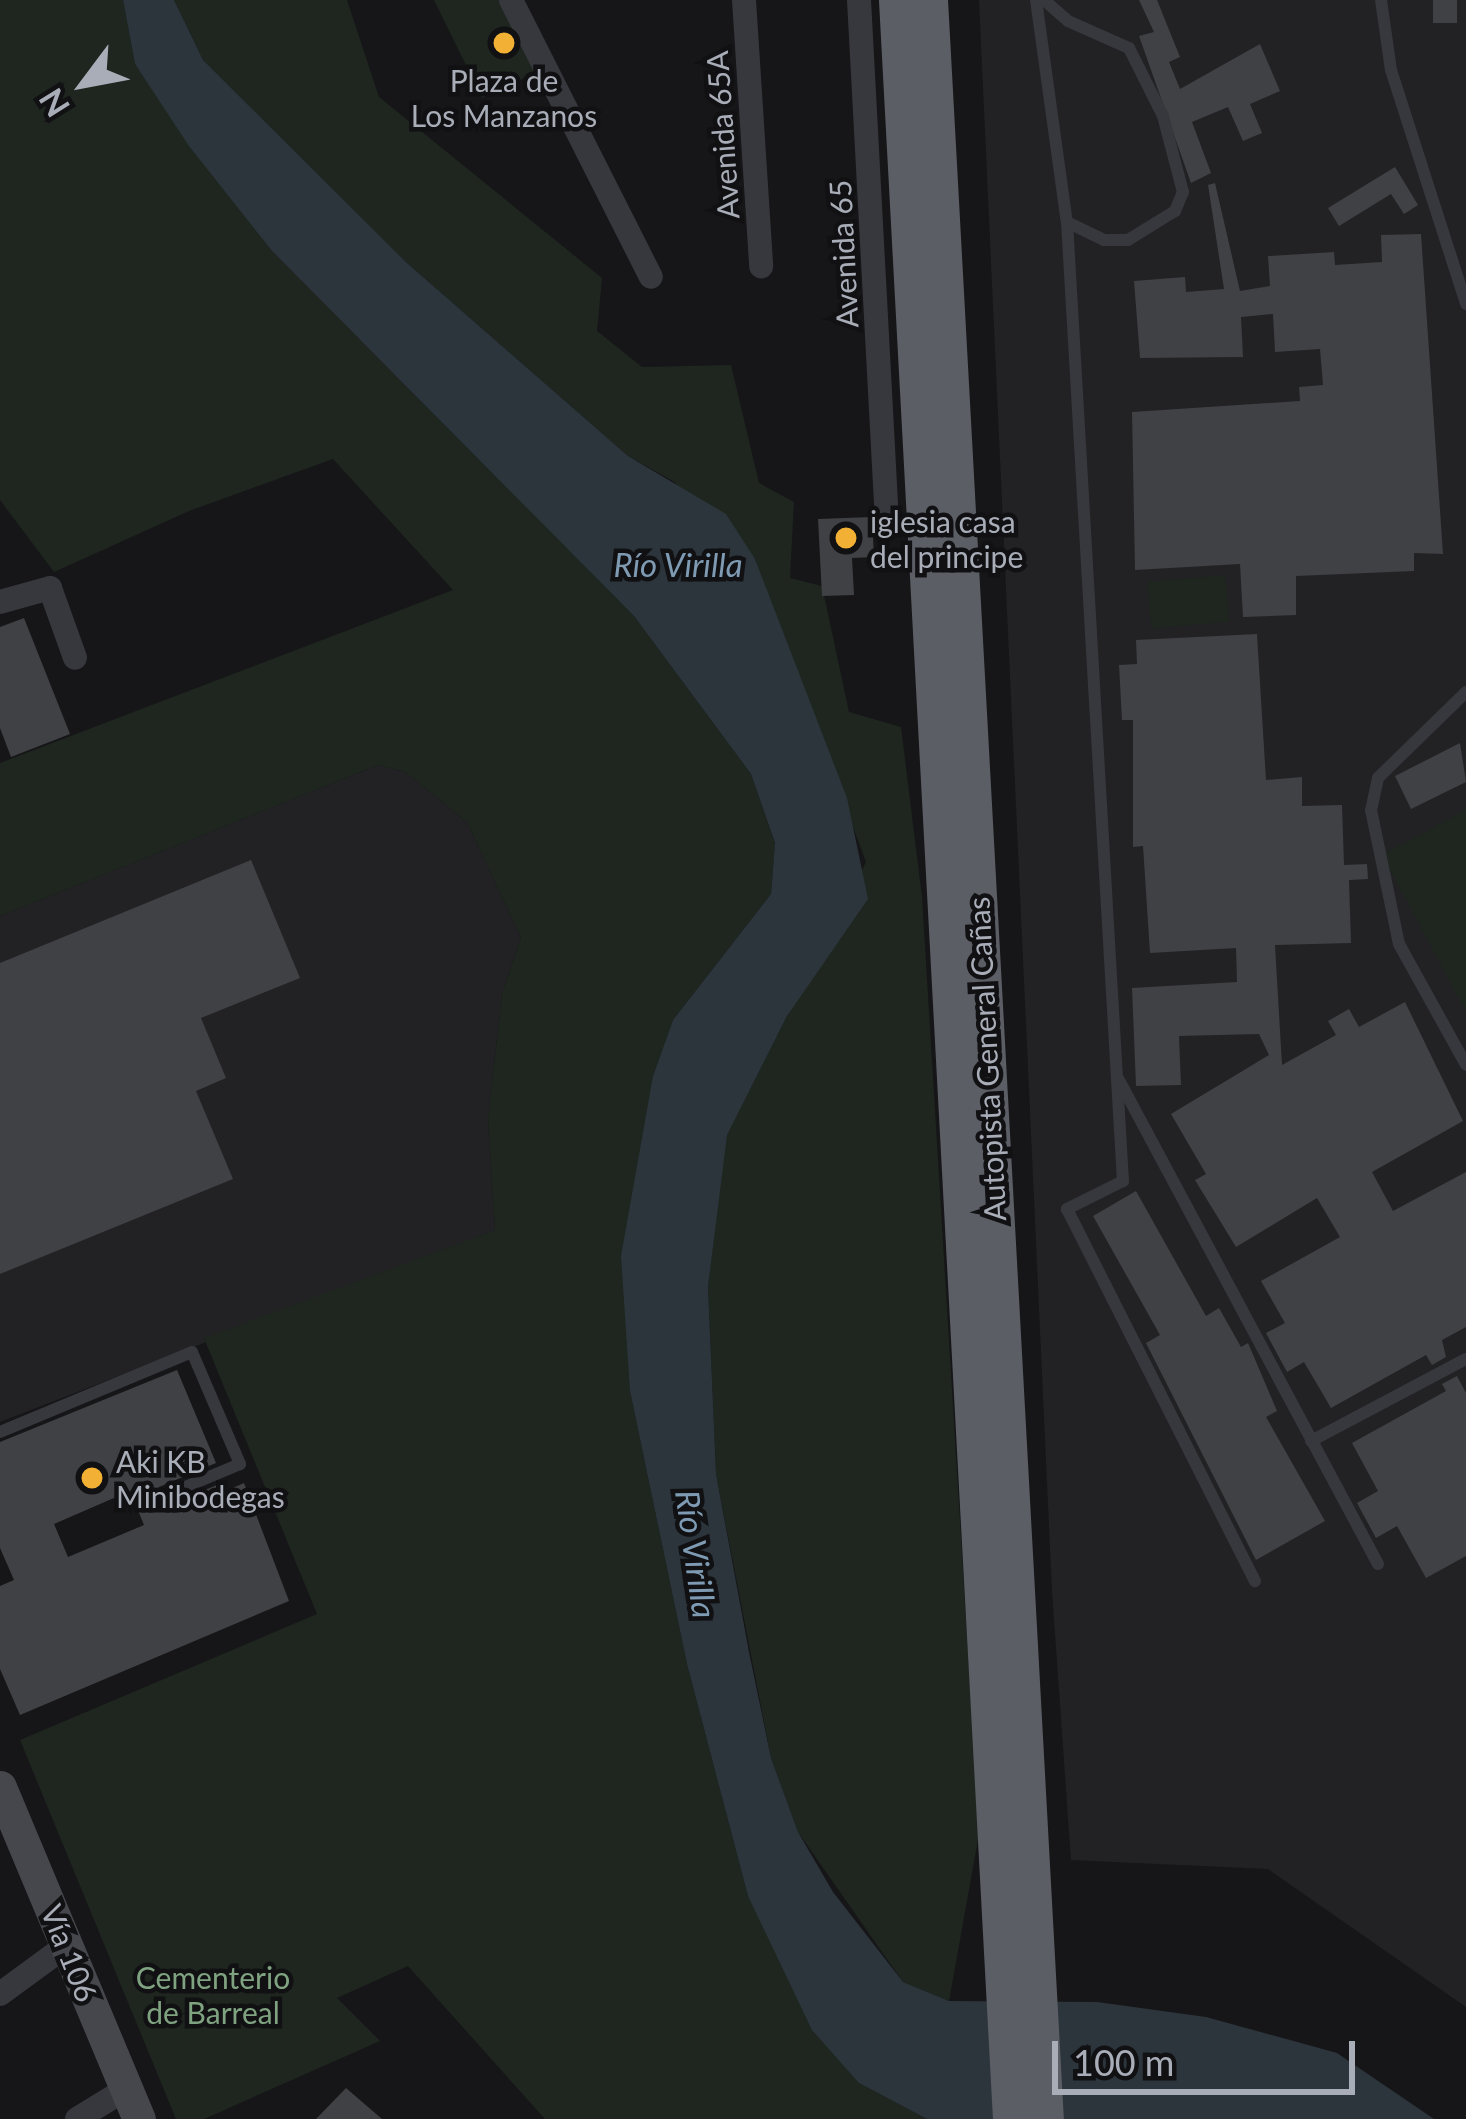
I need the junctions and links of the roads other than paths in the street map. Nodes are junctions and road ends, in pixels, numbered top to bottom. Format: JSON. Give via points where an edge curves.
{"nodes":[{"id":1,"x":512,"y":0,"type":"edge"},
{"id":2,"x":744,"y":0,"type":"edge"},
{"id":3,"x":859,"y":0,"type":"edge"},
{"id":4,"x":898,"y":0,"type":"edge"},
{"id":5,"x":928,"y":0,"type":"edge"},
{"id":6,"x":1040,"y":0,"type":"edge"},
{"id":7,"x":1381,"y":0,"type":"edge"},
{"id":8,"x":1066,"y":222,"type":"junction"},
{"id":9,"x":761,"y":266,"type":"dead end"},
{"id":10,"x":651,"y":277,"type":"dead end"},
{"id":11,"x":1466,"y":304,"type":"edge"},
{"id":12,"x":886,"y":504,"type":"dead end"},
{"id":13,"x":0,"y":602,"type":"edge"},
{"id":14,"x":75,"y":658,"type":"dead end"},
{"id":15,"x":1466,"y":692,"type":"edge"},
{"id":16,"x":1466,"y":1065,"type":"edge"},
{"id":17,"x":1115,"y":1074,"type":"junction"},
{"id":18,"x":1466,"y":1359,"type":"edge"},
{"id":19,"x":0,"y":1432,"type":"edge"},
{"id":20,"x":1311,"y":1441,"type":"junction"},
{"id":21,"x":164,"y":1496,"type":"dead end"},
{"id":22,"x":1378,"y":1564,"type":"dead end"},
{"id":23,"x":1255,"y":1582,"type":"dead end"},
{"id":24,"x":0,"y":1786,"type":"edge"},
{"id":25,"x":1010,"y":1795,"type":"junction"},
{"id":26,"x":67,"y":1945,"type":"junction"},
{"id":27,"x":0,"y":1994,"type":"edge"},
{"id":28,"x":132,"y":2104,"type":"edge"},
{"id":29,"x":77,"y":2119,"type":"edge"},
{"id":30,"x":1012,"y":2119,"type":"edge"},
{"id":31,"x":1043,"y":2119,"type":"edge"}],
"edges":[{"from":1,"to":10,"type":"street"},
{"from":2,"to":9,"type":"street","name":"Avenida 65A"},
{"from":3,"to":12,"type":"street","name":"Avenida 65"},
{"from":4,"to":25,"type":"highway","name":"Autopista General Cañas"},
{"from":5,"to":25,"type":"highway","name":"Autopista General Cañas"},
{"from":6,"to":8,"type":"lane"},
{"from":6,"to":8,"type":"lane","via":[[1130,48],[1163,116],[1183,192],[1175,211],[1127,240],[1104,240]]},
{"from":7,"to":11,"type":"lane","via":[[1391,70]]},
{"from":8,"to":17,"type":"lane"},
{"from":13,"to":14,"type":"street","via":[[50,588]]},
{"from":15,"to":16,"type":"lane","via":[[1378,778],[1372,810],[1399,944]]},
{"from":17,"to":20,"type":"lane"},
{"from":17,"to":23,"type":"lane","via":[[1123,1181],[1067,1209]]},
{"from":18,"to":20,"type":"lane"},
{"from":19,"to":21,"type":"lane","via":[[192,1352],[240,1464]]},
{"from":20,"to":22,"type":"lane"},
{"from":24,"to":26,"type":"main road","name":"Vía 106"},
{"from":25,"to":30,"type":"highway","name":"Autopista General Cañas"},
{"from":25,"to":31,"type":"highway","name":"Autopista General Cañas"},
{"from":26,"to":27,"type":"street"},
{"from":26,"to":28,"type":"main road","name":"Vía 106"},
{"from":28,"to":29,"type":"street"}]}
